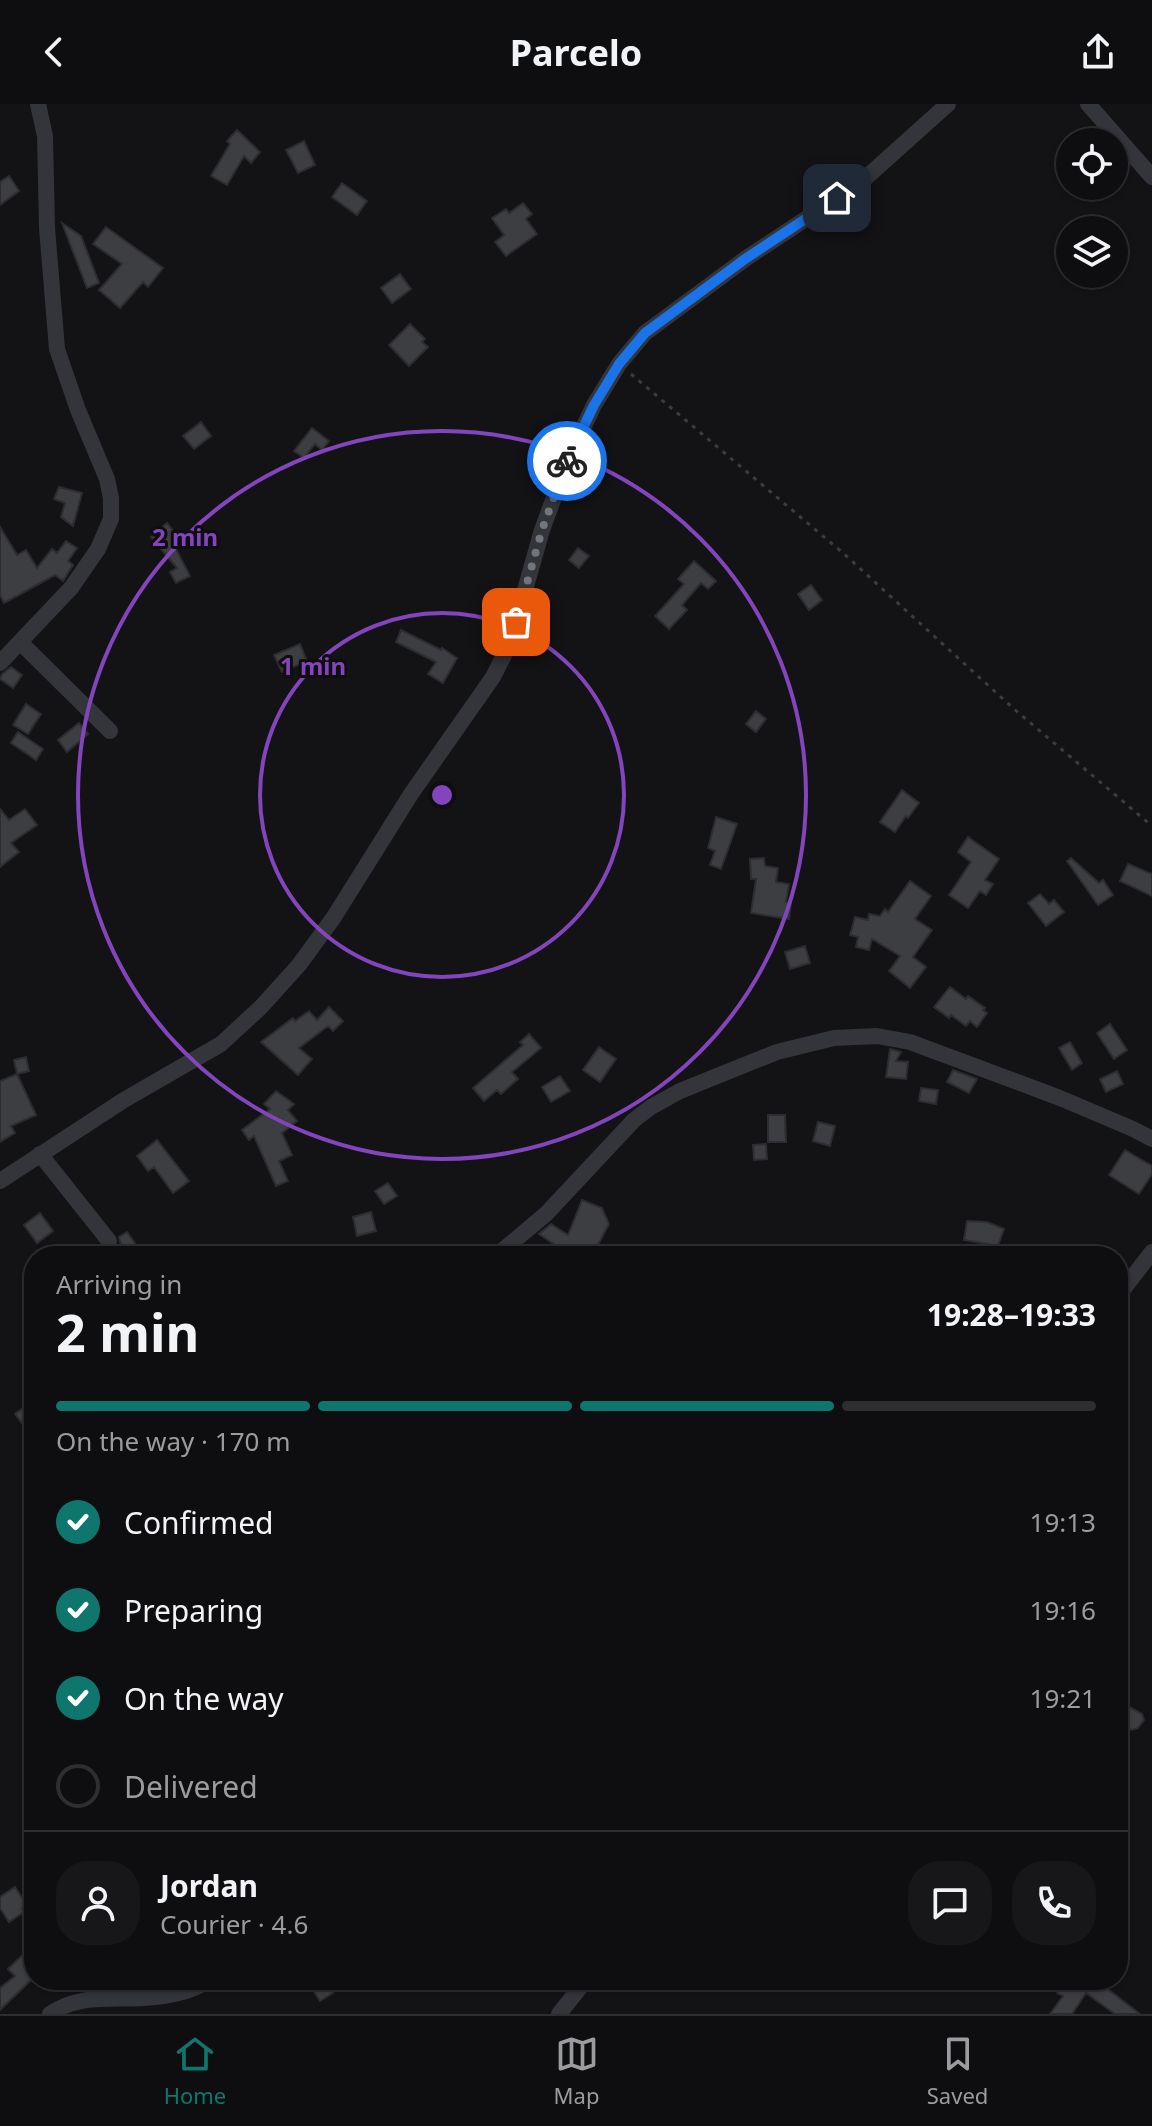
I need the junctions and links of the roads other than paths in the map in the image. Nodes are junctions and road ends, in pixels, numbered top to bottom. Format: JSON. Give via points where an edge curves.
{"nodes":[{"id":1,"x":38,"y":104,"type":"edge"},
{"id":2,"x":948,"y":104,"type":"edge"},
{"id":3,"x":1088,"y":104,"type":"edge"},
{"id":4,"x":1152,"y":177,"type":"edge"},
{"id":5,"x":20,"y":642,"type":"junction"},
{"id":6,"x":0,"y":663,"type":"edge"},
{"id":7,"x":110,"y":731,"type":"dead end"},
{"id":8,"x":1152,"y":1139,"type":"edge"},
{"id":9,"x":40,"y":1154,"type":"junction"},
{"id":10,"x":0,"y":1181,"type":"edge"},
{"id":11,"x":109,"y":1241,"type":"dead end"},
{"id":12,"x":508,"y":1246,"type":"edge"},
{"id":13,"x":1152,"y":1252,"type":"edge"},
{"id":14,"x":1128,"y":1283,"type":"edge"},
{"id":15,"x":188,"y":1990,"type":"edge"},
{"id":16,"x":578,"y":1990,"type":"edge"},
{"id":17,"x":50,"y":2014,"type":"edge"},
{"id":18,"x":559,"y":2014,"type":"edge"}],
"edges":[{"from":1,"to":5,"type":"street","via":[[45,136],[57,349],[107,479],[111,519],[71,588]]},
{"from":2,"to":9,"type":"street","via":[[860,183],[645,333],[594,405],[567,462],[510,643],[493,677],[299,965],[221,1044]]},
{"from":3,"to":4,"type":"street"},
{"from":5,"to":6,"type":"street"},
{"from":5,"to":7,"type":"street"},
{"from":8,"to":12,"type":"street","via":[[910,1042],[877,1036],[834,1038],[777,1052],[651,1107]]},
{"from":9,"to":10,"type":"street"},
{"from":9,"to":11,"type":"street"},
{"from":13,"to":14,"type":"street"},
{"from":15,"to":17,"type":"street","via":[[78,2000]]},
{"from":16,"to":18,"type":"street"}]}
